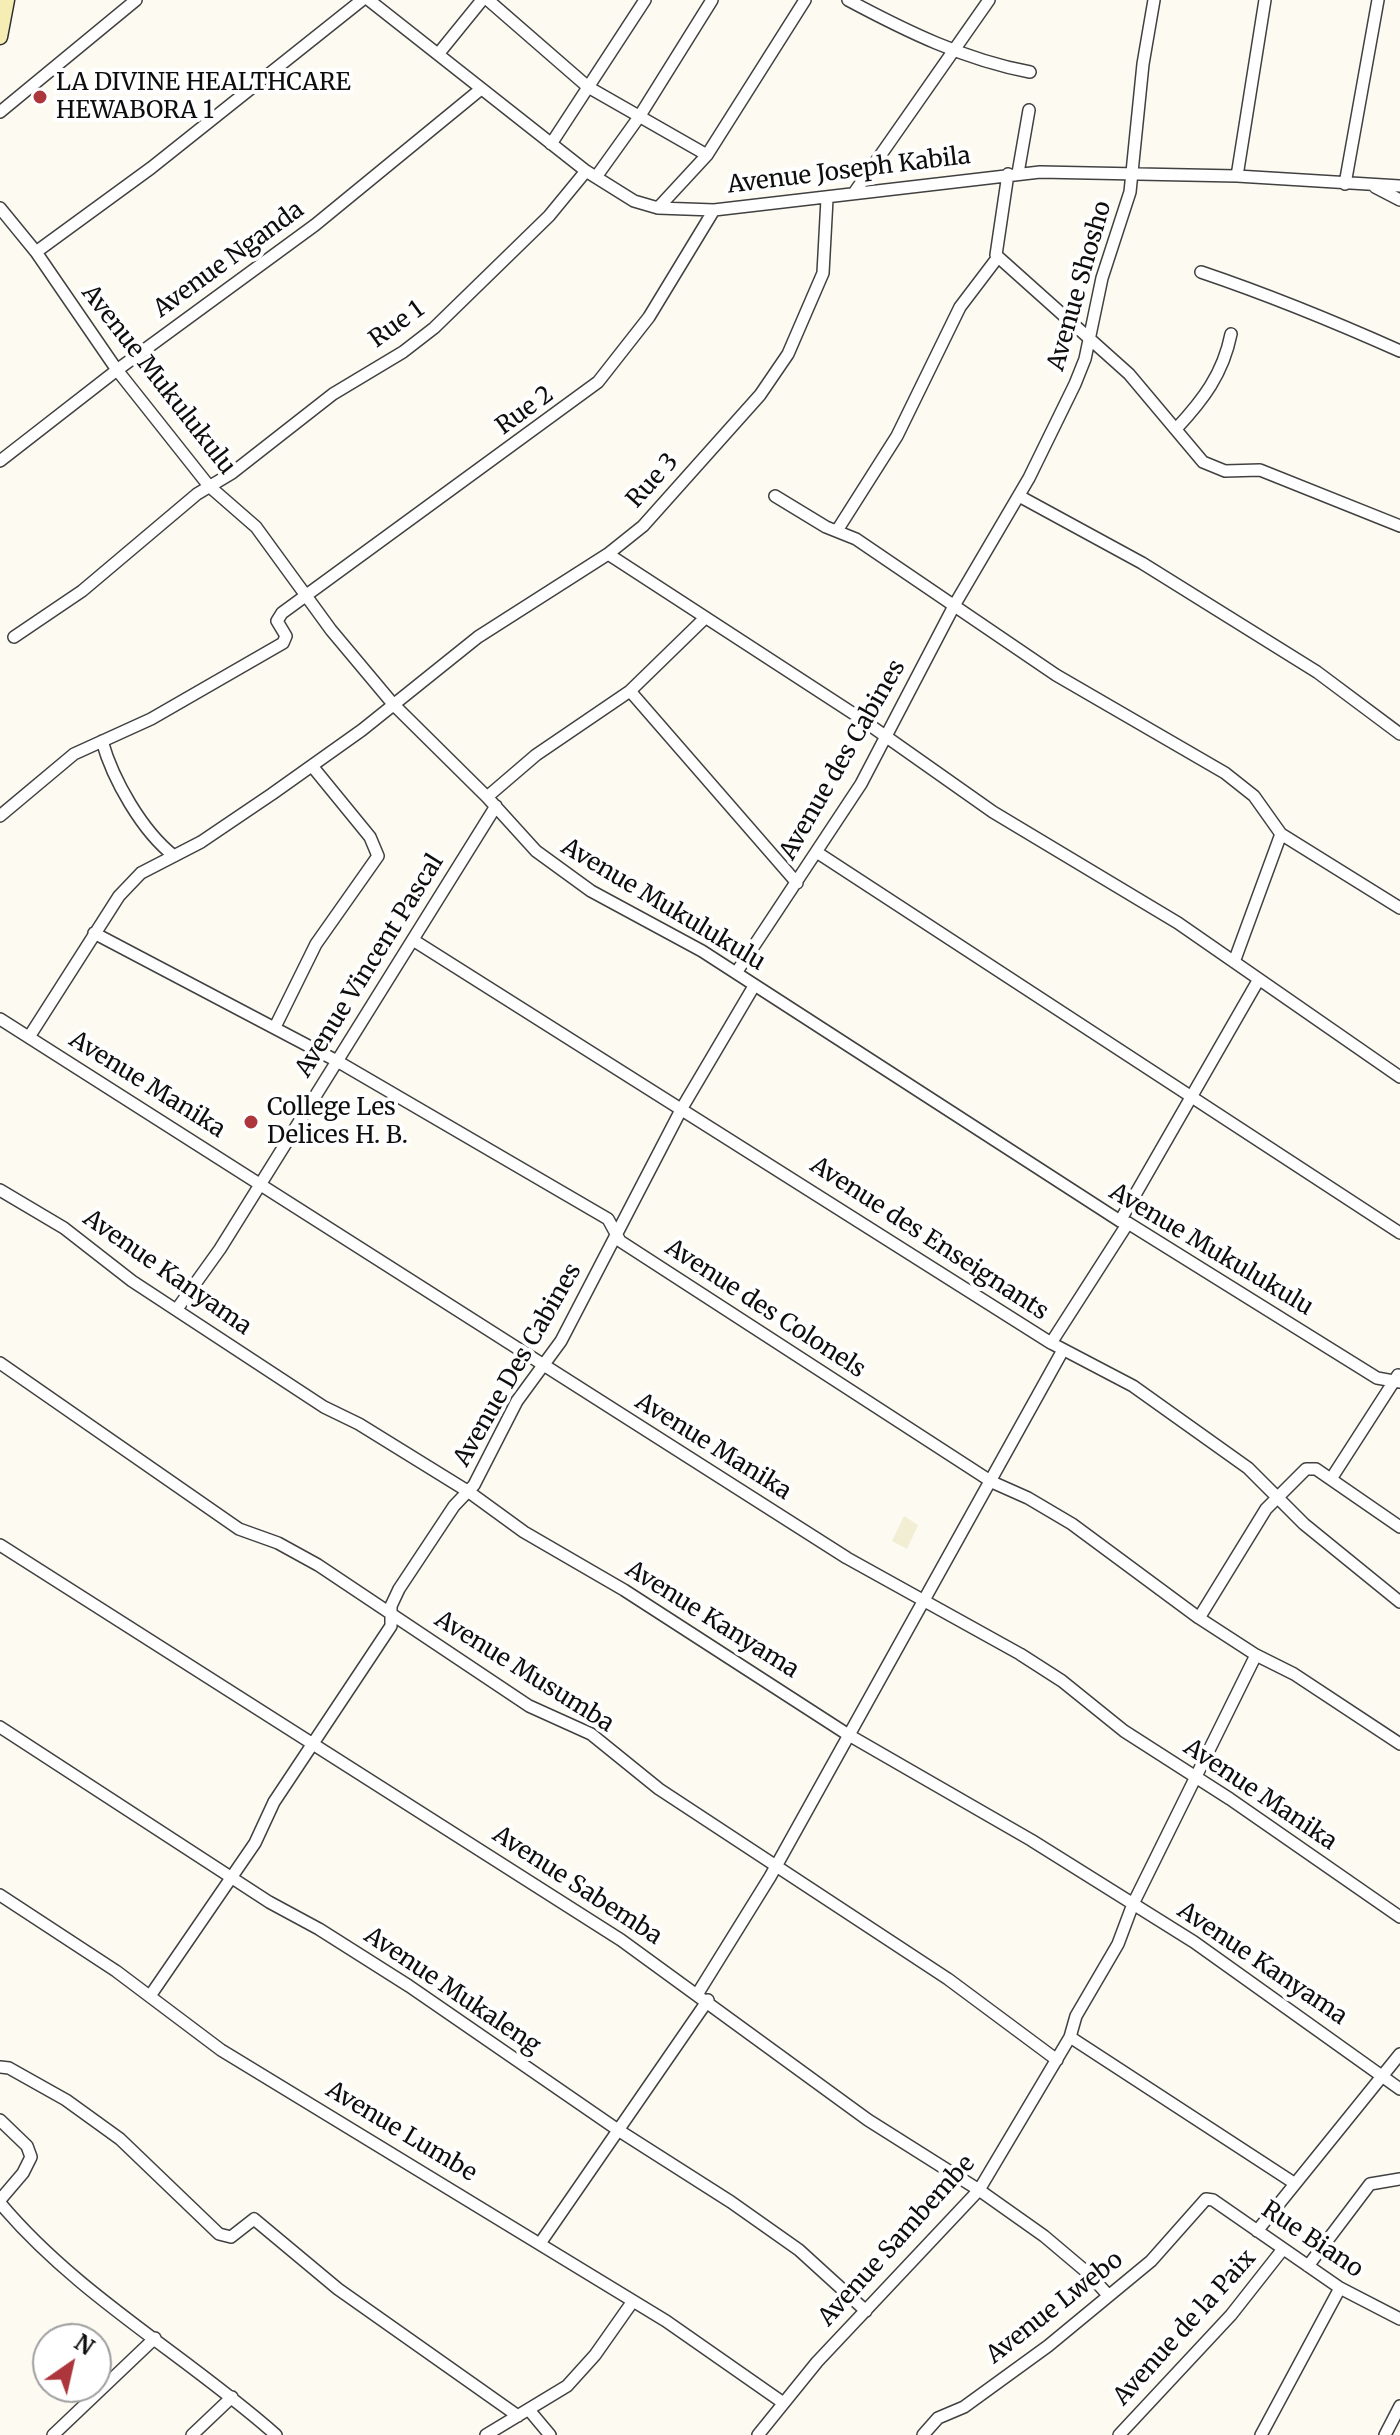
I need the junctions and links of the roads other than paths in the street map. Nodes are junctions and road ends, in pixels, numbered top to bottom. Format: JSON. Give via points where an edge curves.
{"nodes":[{"id":1,"x":7,"y":0,"type":"edge"},
{"id":2,"x":136,"y":0,"type":"edge"},
{"id":3,"x":362,"y":0,"type":"edge"},
{"id":4,"x":369,"y":0,"type":"edge"},
{"id":5,"x":485,"y":0,"type":"edge"},
{"id":6,"x":645,"y":0,"type":"edge"},
{"id":7,"x":712,"y":0,"type":"edge"},
{"id":8,"x":805,"y":0,"type":"edge"},
{"id":9,"x":848,"y":0,"type":"edge"},
{"id":10,"x":989,"y":0,"type":"edge"},
{"id":11,"x":1154,"y":0,"type":"edge"},
{"id":12,"x":1265,"y":0,"type":"edge"},
{"id":13,"x":1378,"y":0,"type":"edge"},
{"id":14,"x":0,"y":34,"type":"edge"},
{"id":15,"x":951,"y":50,"type":"junction"},
{"id":16,"x":439,"y":53,"type":"junction"},
{"id":17,"x":1030,"y":72,"type":"dead end"},
{"id":18,"x":588,"y":87,"type":"junction"},
{"id":19,"x":481,"y":89,"type":"junction"},
{"id":20,"x":1029,"y":110,"type":"dead end"},
{"id":21,"x":0,"y":112,"type":"edge"},
{"id":22,"x":639,"y":117,"type":"junction"},
{"id":23,"x":551,"y":144,"type":"junction"},
{"id":24,"x":707,"y":155,"type":"junction"},
{"id":25,"x":1132,"y":172,"type":"junction"},
{"id":26,"x":1013,"y":173,"type":"junction"},
{"id":27,"x":591,"y":174,"type":"junction"},
{"id":28,"x":1237,"y":176,"type":"junction"},
{"id":29,"x":1345,"y":184,"type":"junction"},
{"id":30,"x":1371,"y":185,"type":"junction"},
{"id":31,"x":1400,"y":186,"type":"edge"},
{"id":32,"x":854,"y":193,"type":"junction"},
{"id":33,"x":827,"y":199,"type":"junction"},
{"id":34,"x":1400,"y":200,"type":"edge"},
{"id":35,"x":0,"y":208,"type":"edge"},
{"id":36,"x":658,"y":208,"type":"junction"},
{"id":37,"x":714,"y":210,"type":"junction"},
{"id":38,"x":36,"y":252,"type":"junction"},
{"id":39,"x":998,"y":257,"type":"junction"},
{"id":40,"x":1201,"y":272,"type":"dead end"},
{"id":41,"x":1231,"y":334,"type":"dead end"},
{"id":42,"x":1088,"y":337,"type":"junction"},
{"id":43,"x":1400,"y":351,"type":"edge"},
{"id":44,"x":117,"y":370,"type":"junction"},
{"id":45,"x":1176,"y":429,"type":"junction"},
{"id":46,"x":0,"y":461,"type":"edge"},
{"id":47,"x":209,"y":486,"type":"junction"},
{"id":48,"x":775,"y":496,"type":"dead end"},
{"id":49,"x":1019,"y":496,"type":"junction"},
{"id":50,"x":1400,"y":526,"type":"edge"},
{"id":51,"x":838,"y":529,"type":"junction"},
{"id":52,"x":608,"y":554,"type":"junction"},
{"id":53,"x":306,"y":596,"type":"junction"},
{"id":54,"x":955,"y":604,"type":"junction"},
{"id":55,"x":705,"y":618,"type":"junction"},
{"id":56,"x":14,"y":637,"type":"dead end"},
{"id":57,"x":630,"y":691,"type":"junction"},
{"id":58,"x":393,"y":704,"type":"junction"},
{"id":59,"x":1400,"y":734,"type":"edge"},
{"id":60,"x":883,"y":735,"type":"junction"},
{"id":61,"x":102,"y":741,"type":"junction"},
{"id":62,"x":312,"y":766,"type":"junction"},
{"id":63,"x":492,"y":801,"type":"junction"},
{"id":64,"x":0,"y":816,"type":"edge"},
{"id":65,"x":1281,"y":834,"type":"junction"},
{"id":66,"x":818,"y":853,"type":"junction"},
{"id":67,"x":174,"y":856,"type":"junction"},
{"id":68,"x":797,"y":883,"type":"junction"},
{"id":69,"x":1400,"y":908,"type":"edge"},
{"id":70,"x":94,"y":933,"type":"junction"},
{"id":71,"x":413,"y":940,"type":"junction"},
{"id":72,"x":1234,"y":962,"type":"junction"},
{"id":73,"x":736,"y":973,"type":"junction"},
{"id":74,"x":1259,"y":979,"type":"junction"},
{"id":75,"x":754,"y":986,"type":"junction"},
{"id":76,"x":0,"y":1019,"type":"edge"},
{"id":77,"x":275,"y":1027,"type":"junction"},
{"id":78,"x":29,"y":1037,"type":"junction"},
{"id":79,"x":337,"y":1061,"type":"junction"},
{"id":80,"x":1400,"y":1077,"type":"edge"},
{"id":81,"x":1192,"y":1097,"type":"junction"},
{"id":82,"x":682,"y":1108,"type":"junction"},
{"id":83,"x":261,"y":1182,"type":"junction"},
{"id":84,"x":0,"y":1190,"type":"edge"},
{"id":85,"x":1124,"y":1222,"type":"junction"},
{"id":86,"x":1400,"y":1233,"type":"edge"},
{"id":87,"x":616,"y":1235,"type":"junction"},
{"id":88,"x":177,"y":1309,"type":"junction"},
{"id":89,"x":1051,"y":1343,"type":"junction"},
{"id":90,"x":1063,"y":1350,"type":"junction"},
{"id":91,"x":0,"y":1363,"type":"edge"},
{"id":92,"x":544,"y":1365,"type":"junction"},
{"id":93,"x":1398,"y":1378,"type":"edge"},
{"id":94,"x":1331,"y":1479,"type":"junction"},
{"id":95,"x":992,"y":1482,"type":"junction"},
{"id":96,"x":469,"y":1492,"type":"junction"},
{"id":97,"x":1278,"y":1497,"type":"junction"},
{"id":98,"x":1400,"y":1527,"type":"edge"},
{"id":99,"x":0,"y":1545,"type":"edge"},
{"id":100,"x":923,"y":1601,"type":"junction"},
{"id":101,"x":1400,"y":1602,"type":"edge"},
{"id":102,"x":392,"y":1614,"type":"junction"},
{"id":103,"x":1199,"y":1618,"type":"junction"},
{"id":104,"x":1256,"y":1655,"type":"junction"},
{"id":105,"x":0,"y":1727,"type":"edge"},
{"id":106,"x":847,"y":1734,"type":"junction"},
{"id":107,"x":1400,"y":1744,"type":"edge"},
{"id":108,"x":313,"y":1746,"type":"junction"},
{"id":109,"x":1196,"y":1777,"type":"junction"},
{"id":110,"x":775,"y":1864,"type":"junction"},
{"id":111,"x":231,"y":1877,"type":"junction"},
{"id":112,"x":0,"y":1895,"type":"edge"},
{"id":113,"x":1133,"y":1904,"type":"junction"},
{"id":114,"x":1400,"y":1917,"type":"edge"},
{"id":115,"x":150,"y":1996,"type":"junction"},
{"id":116,"x":703,"y":1997,"type":"junction"},
{"id":117,"x":1070,"y":2037,"type":"junction"},
{"id":118,"x":1400,"y":2054,"type":"edge"},
{"id":119,"x":1057,"y":2060,"type":"junction"},
{"id":120,"x":0,"y":2067,"type":"edge"},
{"id":121,"x":1383,"y":2076,"type":"junction"},
{"id":122,"x":1400,"y":2089,"type":"edge"},
{"id":123,"x":0,"y":2120,"type":"edge"},
{"id":124,"x":618,"y":2130,"type":"junction"},
{"id":125,"x":1400,"y":2179,"type":"edge"},
{"id":126,"x":1294,"y":2183,"type":"junction"},
{"id":127,"x":979,"y":2190,"type":"junction"},
{"id":128,"x":1202,"y":2201,"type":"joint"},
{"id":129,"x":0,"y":2202,"type":"edge"},
{"id":130,"x":1257,"y":2231,"type":"junction"},
{"id":131,"x":541,"y":2242,"type":"junction"},
{"id":132,"x":1283,"y":2249,"type":"junction"},
{"id":133,"x":1308,"y":2266,"type":"junction"},
{"id":134,"x":1340,"y":2288,"type":"junction"},
{"id":135,"x":1108,"y":2295,"type":"junction"},
{"id":136,"x":633,"y":2301,"type":"junction"},
{"id":137,"x":866,"y":2311,"type":"junction"},
{"id":138,"x":1400,"y":2319,"type":"edge"},
{"id":139,"x":155,"y":2338,"type":"junction"},
{"id":140,"x":232,"y":2397,"type":"junction"},
{"id":141,"x":782,"y":2402,"type":"junction"},
{"id":142,"x":1400,"y":2406,"type":"edge"},
{"id":143,"x":524,"y":2413,"type":"junction"},
{"id":144,"x":53,"y":2435,"type":"edge"},
{"id":145,"x":192,"y":2435,"type":"edge"},
{"id":146,"x":276,"y":2435,"type":"edge"},
{"id":147,"x":486,"y":2435,"type":"edge"},
{"id":148,"x":550,"y":2435,"type":"edge"},
{"id":149,"x":758,"y":2435,"type":"edge"},
{"id":150,"x":923,"y":2435,"type":"edge"},
{"id":151,"x":1119,"y":2435,"type":"edge"},
{"id":152,"x":1261,"y":2435,"type":"edge"},
{"id":153,"x":1385,"y":2435,"type":"edge"}],
"edges":[{"from":1,"to":14,"type":"street"},
{"from":2,"to":21,"type":"street"},
{"from":3,"to":38,"type":"street"},
{"from":4,"to":16,"type":"street","name":"Avenue Joseph Kabila"},
{"from":5,"to":16,"type":"street"},
{"from":5,"to":18,"type":"street"},
{"from":6,"to":18,"type":"street"},
{"from":7,"to":22,"type":"street","name":"Rue 1"},
{"from":8,"to":24,"type":"street"},
{"from":9,"to":15,"type":"street"},
{"from":10,"to":15,"type":"street"},
{"from":11,"to":25,"type":"street","name":"Avenue Shosho"},
{"from":12,"to":28,"type":"street"},
{"from":13,"to":29,"type":"street"},
{"from":15,"to":17,"type":"street"},
{"from":15,"to":32,"type":"street"},
{"from":16,"to":19,"type":"street","name":"Avenue Joseph Kabila"},
{"from":18,"to":22,"type":"street"},
{"from":18,"to":23,"type":"street"},
{"from":19,"to":23,"type":"street","name":"Avenue Joseph Kabila"},
{"from":19,"to":44,"type":"street","name":"Avenue Nganda","via":[[315,225]]},
{"from":20,"to":26,"type":"street"},
{"from":22,"to":24,"type":"street"},
{"from":22,"to":27,"type":"street","name":"Rue 1"},
{"from":23,"to":27,"type":"street","name":"Avenue Joseph Kabila"},
{"from":24,"to":36,"type":"street"},
{"from":25,"to":26,"type":"street","name":"Avenue Joseph Kabila"},
{"from":25,"to":28,"type":"street","name":"Avenue Joseph Kabila"},
{"from":25,"to":42,"type":"street","name":"Avenue Shosho"},
{"from":26,"to":32,"type":"street","name":"Avenue Joseph Kabila"},
{"from":26,"to":39,"type":"street","via":[[994,248]]},
{"from":27,"to":36,"type":"street","name":"Avenue Joseph Kabila","via":[[634,201]]},
{"from":27,"to":47,"type":"street","name":"Rue 1","via":[[434,328],[333,394]]},
{"from":28,"to":29,"type":"street","name":"Avenue Joseph Kabila"},
{"from":29,"to":30,"type":"street","name":"Avenue Joseph Kabila"},
{"from":30,"to":31,"type":"street"},
{"from":30,"to":34,"type":"street","name":"Avenue Joseph Kabila"},
{"from":32,"to":33,"type":"street","name":"Avenue Joseph Kabila"},
{"from":33,"to":37,"type":"street","name":"Avenue Joseph Kabila"},
{"from":33,"to":52,"type":"street","name":"Rue 3","via":[[823,273],[788,354],[744,414],[643,526]]},
{"from":35,"to":38,"type":"street","name":"Avenue Mukulukulu"},
{"from":36,"to":37,"type":"street","name":"Avenue Joseph Kabila"},
{"from":37,"to":53,"type":"street","name":"Rue 2","via":[[649,317],[598,382]]},
{"from":38,"to":44,"type":"street","name":"Avenue Mukulukulu"},
{"from":39,"to":42,"type":"street"},
{"from":39,"to":51,"type":"street","via":[[960,307],[897,436]]},
{"from":40,"to":43,"type":"street","via":[[1280,299]]},
{"from":41,"to":45,"type":"street","via":[[1226,362]]},
{"from":42,"to":45,"type":"street","via":[[1129,374]]},
{"from":42,"to":49,"type":"street","name":"Avenue Shosho","via":[[1075,384]]},
{"from":44,"to":46,"type":"street","name":"Avenue Nganda"},
{"from":44,"to":47,"type":"street","name":"Avenue Mukulukulu"},
{"from":45,"to":50,"type":"street","via":[[1194,455],[1215,469],[1260,470]]},
{"from":47,"to":53,"type":"street","name":"Avenue Mukulukulu","via":[[256,527]]},
{"from":47,"to":56,"type":"street","name":"Rue 1","via":[[82,591]]},
{"from":48,"to":51,"type":"street"},
{"from":49,"to":54,"type":"street","name":"Avenue Shosho"},
{"from":49,"to":59,"type":"street","via":[[1086,530],[1317,672]]},
{"from":51,"to":54,"type":"street"},
{"from":52,"to":55,"type":"street"},
{"from":52,"to":58,"type":"street","name":"Rue 3","via":[[490,628]]},
{"from":53,"to":58,"type":"street","name":"Avenue Mukulukulu"},
{"from":53,"to":61,"type":"street","name":"Rue 2","via":[[278,618],[286,636],[283,643]]},
{"from":54,"to":60,"type":"street","name":"Avenue des Cabines"},
{"from":54,"to":65,"type":"street","via":[[1077,688],[1241,784]]},
{"from":55,"to":57,"type":"street","name":"Avenue Vincent Pascal"},
{"from":55,"to":60,"type":"street"},
{"from":57,"to":63,"type":"street","name":"Avenue Vincent Pascal","via":[[536,755]]},
{"from":57,"to":68,"type":"street"},
{"from":58,"to":62,"type":"street","name":"Rue 3"},
{"from":58,"to":63,"type":"street","name":"Avenue Mukulukulu"},
{"from":60,"to":66,"type":"street","name":"Avenue des Cabines","via":[[861,784]]},
{"from":60,"to":72,"type":"street","via":[[993,812]]},
{"from":61,"to":64,"type":"street","via":[[74,754]]},
{"from":61,"to":67,"type":"street","via":[[108,763],[143,823]]},
{"from":62,"to":67,"type":"street","name":"Rue 3"},
{"from":62,"to":77,"type":"street","via":[[370,837],[378,856],[316,944]]},
{"from":63,"to":71,"type":"street","name":"Avenue Vincent Pascal"},
{"from":63,"to":73,"type":"street","name":"Avenue Mukulukulu","via":[[536,851],[570,878]]},
{"from":65,"to":69,"type":"street"},
{"from":65,"to":72,"type":"street"},
{"from":66,"to":68,"type":"street","name":"Avenue des Cabines"},
{"from":66,"to":81,"type":"street"},
{"from":67,"to":70,"type":"street","name":"Rue 3","via":[[126,885]]},
{"from":68,"to":73,"type":"street","name":"Avenue des Cabines"},
{"from":70,"to":77,"type":"street","name":"Avenue des Colonels"},
{"from":70,"to":78,"type":"street","name":"Rue 3"},
{"from":71,"to":79,"type":"street","name":"Avenue Vincent Pascal"},
{"from":71,"to":82,"type":"street","name":"Avenue des Enseignants"},
{"from":72,"to":74,"type":"street"},
{"from":73,"to":75,"type":"street","name":"Avenue Mukulukulu"},
{"from":74,"to":80,"type":"street"},
{"from":74,"to":81,"type":"street"},
{"from":75,"to":82,"type":"street","name":"Avenue Des Cabines"},
{"from":75,"to":85,"type":"street","name":"Avenue Mukulukulu"},
{"from":76,"to":78,"type":"street","name":"Avenue Manika"},
{"from":77,"to":79,"type":"street","name":"Avenue des Colonels"},
{"from":78,"to":83,"type":"street","name":"Avenue Manika"},
{"from":79,"to":83,"type":"street","name":"Avenue Vincent Pascal"},
{"from":79,"to":87,"type":"street","name":"Avenue des Colonels","via":[[608,1219]]},
{"from":81,"to":85,"type":"street"},
{"from":81,"to":86,"type":"street"},
{"from":82,"to":87,"type":"street","name":"Avenue Des Cabines"},
{"from":82,"to":89,"type":"street","name":"Avenue des Enseignants"},
{"from":83,"to":88,"type":"street","name":"Avenue Vincent Pascal"},
{"from":83,"to":92,"type":"street","name":"Avenue Manika"},
{"from":84,"to":88,"type":"street","name":"Avenue Kanyama","via":[[64,1228]]},
{"from":85,"to":89,"type":"street"},
{"from":85,"to":93,"type":"street","name":"Avenue Mukulukulu","via":[[1377,1378]]},
{"from":87,"to":92,"type":"street","name":"Avenue Des Cabines"},
{"from":87,"to":95,"type":"street","name":"Avenue des Colonels"},
{"from":88,"to":96,"type":"street","name":"Avenue Kanyama","via":[[324,1407]]},
{"from":89,"to":90,"type":"street","name":"Avenue des Enseignants"},
{"from":90,"to":95,"type":"street"},
{"from":90,"to":97,"type":"street","name":"Avenue des Enseignants","via":[[1133,1386],[1248,1468]]},
{"from":91,"to":102,"type":"street","name":"Avenue Musumba","via":[[239,1529],[318,1565]]},
{"from":92,"to":96,"type":"street","name":"Avenue Des Cabines","via":[[517,1401]]},
{"from":92,"to":100,"type":"street","name":"Avenue Manika"},
{"from":93,"to":94,"type":"street"},
{"from":94,"to":97,"type":"street","via":[[1306,1469]]},
{"from":94,"to":98,"type":"street"},
{"from":95,"to":100,"type":"street"},
{"from":95,"to":103,"type":"street","name":"Avenue des Colonels","via":[[1072,1524]]},
{"from":96,"to":102,"type":"street","name":"Avenue Des Cabines","via":[[409,1572]]},
{"from":96,"to":106,"type":"street","name":"Avenue Kanyama","via":[[524,1532]]},
{"from":97,"to":101,"type":"street","name":"Avenue des Enseignants"},
{"from":97,"to":103,"type":"street"},
{"from":99,"to":108,"type":"street","name":"Avenue Sabemba"},
{"from":100,"to":106,"type":"street"},
{"from":100,"to":109,"type":"street","name":"Avenue Manika","via":[[1062,1681],[1124,1731]]},
{"from":102,"to":108,"type":"street","name":"Avenue Des Cabines","via":[[391,1626]]},
{"from":102,"to":110,"type":"street","name":"Avenue Musumba","via":[[529,1706],[591,1734],[659,1789]]},
{"from":103,"to":104,"type":"street","name":"Avenue des Colonels"},
{"from":104,"to":107,"type":"street","name":"Avenue des Colonels"},
{"from":104,"to":109,"type":"street","name":"Avenue Sambembe"},
{"from":105,"to":111,"type":"street","name":"Avenue Mukaleng"},
{"from":106,"to":110,"type":"street"},
{"from":106,"to":113,"type":"street","name":"Avenue Kanyama"},
{"from":108,"to":111,"type":"street","name":"Avenue Des Cabines"},
{"from":108,"to":116,"type":"street","name":"Avenue Sabemba","via":[[473,1844]]},
{"from":109,"to":113,"type":"street","name":"Avenue Sambembe"},
{"from":109,"to":114,"type":"street","name":"Avenue Manika"},
{"from":110,"to":116,"type":"street"},
{"from":110,"to":119,"type":"street","name":"Avenue Musumba","via":[[948,1979]]},
{"from":111,"to":115,"type":"street","name":"Avenue Des Cabines"},
{"from":111,"to":124,"type":"street","name":"Avenue Mukaleng","via":[[409,1986]]},
{"from":112,"to":115,"type":"street","name":"Avenue Lumbe"},
{"from":113,"to":117,"type":"street","name":"Avenue Sambembe"},
{"from":113,"to":121,"type":"street","name":"Avenue Kanyama","via":[[1271,1994]]},
{"from":115,"to":131,"type":"street","name":"Avenue Lumbe","via":[[221,2050]]},
{"from":116,"to":124,"type":"street"},
{"from":116,"to":127,"type":"street","name":"Avenue Sabemba","via":[[868,2120]]},
{"from":117,"to":119,"type":"street","name":"Avenue Sambembe"},
{"from":117,"to":126,"type":"street"},
{"from":118,"to":121,"type":"street","name":"Avenue de la Paix"},
{"from":119,"to":127,"type":"street","name":"Avenue Sambembe"},
{"from":120,"to":143,"type":"street","via":[[66,2100],[120,2139],[219,2234],[231,2237],[257,2220],[338,2289]]},
{"from":121,"to":122,"type":"street","name":"Avenue Kanyama"},
{"from":121,"to":126,"type":"street","name":"Avenue de la Paix"},
{"from":123,"to":129,"type":"street","via":[[31,2157]]},
{"from":124,"to":131,"type":"street"},
{"from":124,"to":137,"type":"street","name":"Avenue Mukaleng","via":[[775,2233]]},
{"from":125,"to":133,"type":"street","via":[[1370,2184]]},
{"from":126,"to":130,"type":"street","name":"Avenue de la Paix"},
{"from":127,"to":135,"type":"street","name":"Avenue Sabemba","via":[[1064,2252]]},
{"from":127,"to":137,"type":"street","name":"Avenue Sambembe"},
{"from":128,"to":130,"type":"street","name":"Rue Biano","via":[[1213,2200]]},
{"from":128,"to":135,"type":"street","name":"Avenue Lwebo","via":[[1158,2253]]},
{"from":129,"to":139,"type":"street","via":[[21,2229]]},
{"from":130,"to":132,"type":"street","name":"Rue Biano"},
{"from":131,"to":136,"type":"street","name":"Avenue Lumbe"},
{"from":132,"to":133,"type":"street","name":"Rue Biano"},
{"from":132,"to":151,"type":"street","name":"Avenue de la Paix","via":[[1231,2315]]},
{"from":133,"to":134,"type":"street","name":"Rue Biano"},
{"from":134,"to":138,"type":"street","name":"Rue Biano"},
{"from":134,"to":152,"type":"street"},
{"from":135,"to":150,"type":"street","name":"Avenue Lwebo","via":[[1028,2361],[964,2407],[938,2418]]},
{"from":136,"to":141,"type":"street","name":"Avenue Lumbe"},
{"from":136,"to":143,"type":"street","via":[[583,2369],[550,2399]]},
{"from":137,"to":141,"type":"street","name":"Avenue Sambembe"},
{"from":139,"to":140,"type":"street"},
{"from":139,"to":144,"type":"street"},
{"from":140,"to":145,"type":"street"},
{"from":140,"to":146,"type":"street"},
{"from":141,"to":149,"type":"street","name":"Avenue Sambembe"},
{"from":142,"to":153,"type":"street"},
{"from":143,"to":147,"type":"street"},
{"from":143,"to":148,"type":"street"}]}
